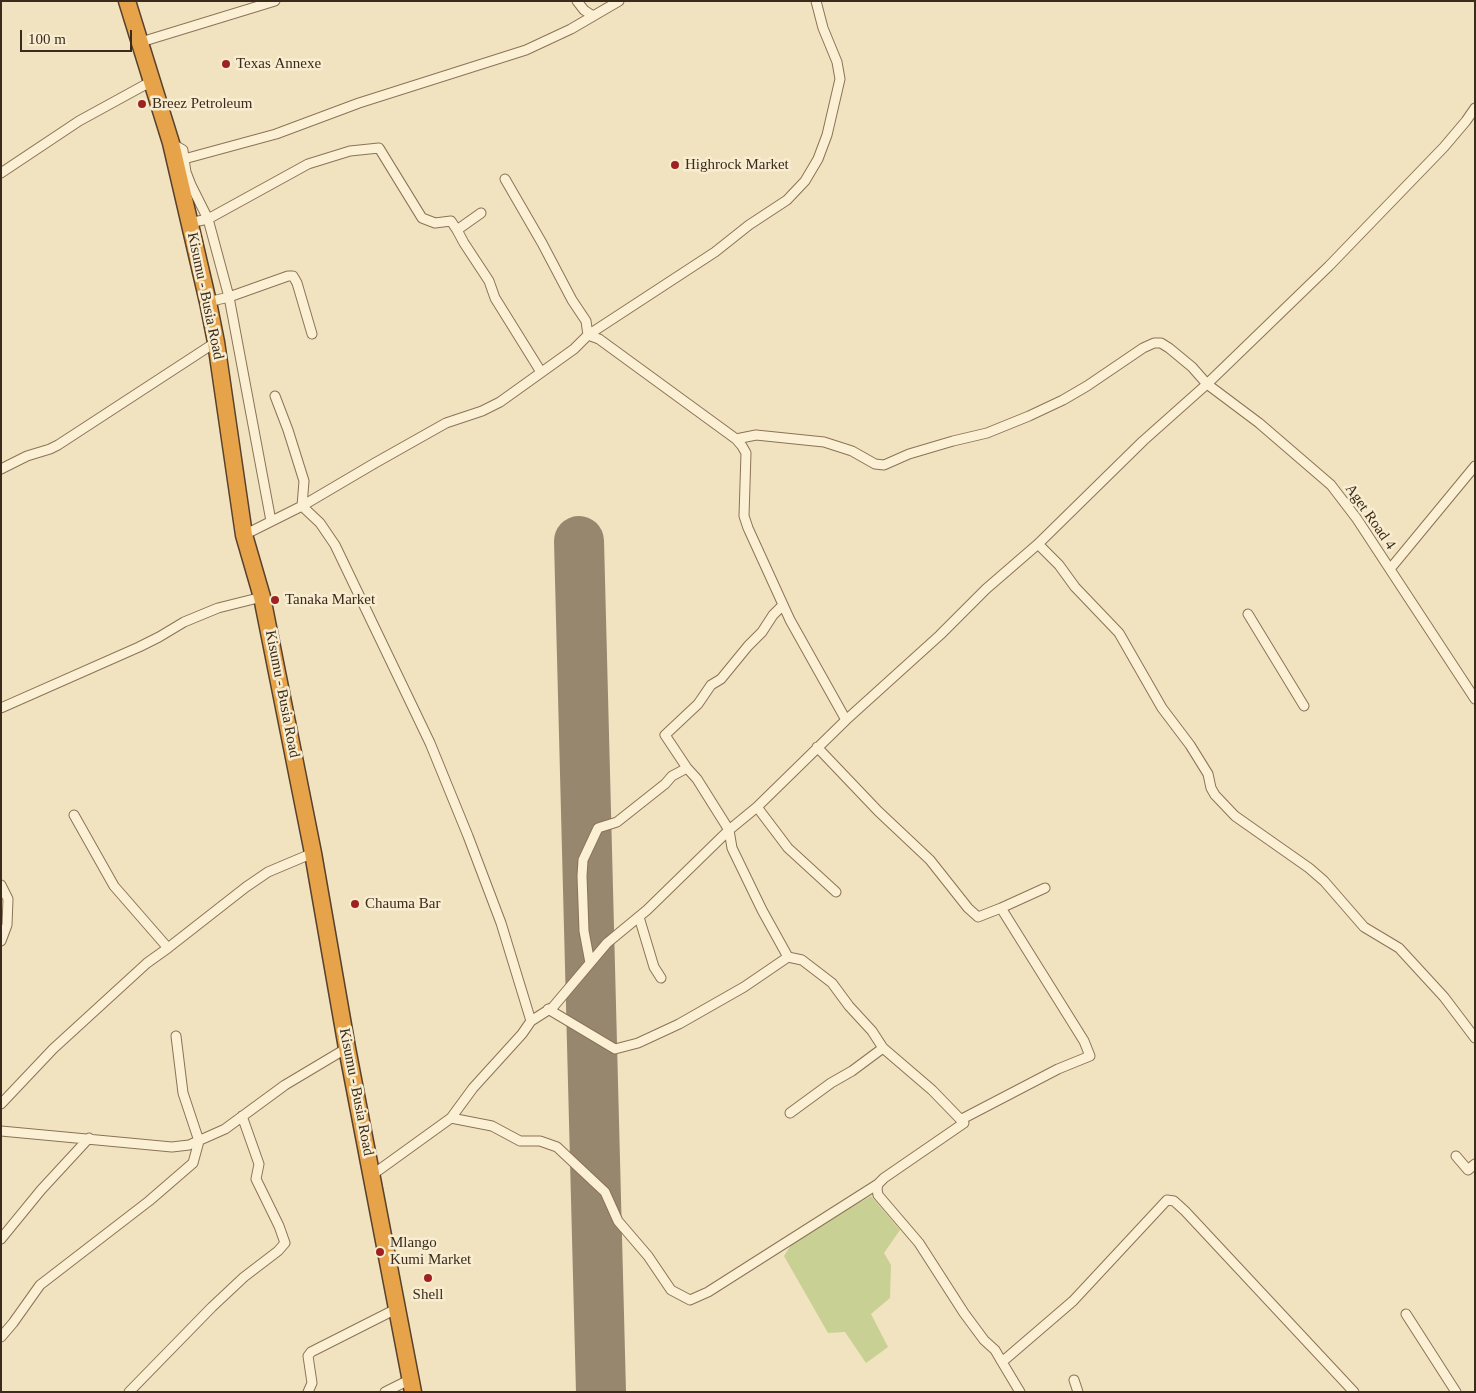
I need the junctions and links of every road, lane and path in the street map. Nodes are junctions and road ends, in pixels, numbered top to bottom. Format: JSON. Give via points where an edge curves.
{"nodes":[{"id":1,"x":127,"y":1,"type":"edge"},
{"id":2,"x":275,"y":1,"type":"edge"},
{"id":3,"x":578,"y":1,"type":"edge"},
{"id":4,"x":619,"y":1,"type":"edge"},
{"id":5,"x":816,"y":1,"type":"edge"},
{"id":6,"x":593,"y":16,"type":"junction"},
{"id":7,"x":141,"y":42,"type":"junction"},
{"id":8,"x":152,"y":81,"type":"junction"},
{"id":9,"x":1475,"y":108,"type":"edge"},
{"id":10,"x":171,"y":143,"type":"junction"},
{"id":11,"x":184,"y":159,"type":"junction"},
{"id":12,"x":1,"y":173,"type":"edge"},
{"id":13,"x":505,"y":179,"type":"dead end"},
{"id":14,"x":482,"y":213,"type":"dead end"},
{"id":15,"x":208,"y":219,"type":"junction"},
{"id":16,"x":190,"y":223,"type":"junction"},
{"id":17,"x":458,"y":230,"type":"junction"},
{"id":18,"x":229,"y":297,"type":"junction"},
{"id":19,"x":208,"y":302,"type":"junction"},
{"id":20,"x":312,"y":334,"type":"dead end"},
{"id":21,"x":588,"y":335,"type":"junction"},
{"id":22,"x":216,"y":342,"type":"junction"},
{"id":23,"x":541,"y":372,"type":"junction"},
{"id":24,"x":1207,"y":384,"type":"junction"},
{"id":25,"x":275,"y":396,"type":"dead end"},
{"id":26,"x":736,"y":439,"type":"junction"},
{"id":27,"x":1475,"y":466,"type":"edge"},
{"id":28,"x":1,"y":469,"type":"edge"},
{"id":29,"x":302,"y":506,"type":"junction"},
{"id":30,"x":271,"y":521,"type":"junction"},
{"id":31,"x":244,"y":535,"type":"junction"},
{"id":32,"x":1038,"y":544,"type":"junction"},
{"id":33,"x":1390,"y":569,"type":"junction"},
{"id":34,"x":262,"y":597,"type":"junction"},
{"id":35,"x":783,"y":605,"type":"junction"},
{"id":36,"x":1248,"y":614,"type":"dead end"},
{"id":37,"x":1475,"y":699,"type":"edge"},
{"id":38,"x":1304,"y":706,"type":"dead end"},
{"id":39,"x":2,"y":710,"type":"edge"},
{"id":40,"x":846,"y":720,"type":"junction"},
{"id":41,"x":817,"y":747,"type":"junction"},
{"id":42,"x":686,"y":768,"type":"junction"},
{"id":43,"x":757,"y":807,"type":"junction"},
{"id":44,"x":74,"y":815,"type":"dead end"},
{"id":45,"x":729,"y":830,"type":"junction"},
{"id":46,"x":313,"y":853,"type":"junction"},
{"id":47,"x":1,"y":885,"type":"edge"},
{"id":48,"x":1045,"y":888,"type":"dead end"},
{"id":49,"x":836,"y":892,"type":"dead end"},
{"id":50,"x":1001,"y":908,"type":"junction"},
{"id":51,"x":639,"y":917,"type":"junction"},
{"id":52,"x":1,"y":941,"type":"edge"},
{"id":53,"x":168,"y":948,"type":"junction"},
{"id":54,"x":788,"y":956,"type":"junction"},
{"id":55,"x":590,"y":963,"type":"junction"},
{"id":56,"x":661,"y":978,"type":"dead end"},
{"id":57,"x":548,"y":1009,"type":"junction"},
{"id":58,"x":531,"y":1021,"type":"junction"},
{"id":59,"x":176,"y":1036,"type":"dead end"},
{"id":60,"x":1475,"y":1038,"type":"edge"},
{"id":61,"x":347,"y":1048,"type":"junction"},
{"id":62,"x":882,"y":1048,"type":"junction"},
{"id":63,"x":1,"y":1104,"type":"edge"},
{"id":64,"x":790,"y":1113,"type":"dead end"},
{"id":65,"x":242,"y":1116,"type":"junction"},
{"id":66,"x":451,"y":1118,"type":"junction"},
{"id":67,"x":962,"y":1119,"type":"junction"},
{"id":68,"x":1,"y":1131,"type":"edge"},
{"id":69,"x":89,"y":1138,"type":"junction"},
{"id":70,"x":200,"y":1141,"type":"junction"},
{"id":71,"x":1456,"y":1156,"type":"dead end"},
{"id":72,"x":1475,"y":1164,"type":"edge"},
{"id":73,"x":372,"y":1175,"type":"junction"},
{"id":74,"x":878,"y":1184,"type":"junction"},
{"id":75,"x":1,"y":1239,"type":"edge"},
{"id":76,"x":398,"y":1308,"type":"junction"},
{"id":77,"x":1406,"y":1314,"type":"dead end"},
{"id":78,"x":1,"y":1337,"type":"edge"},
{"id":79,"x":1002,"y":1362,"type":"junction"},
{"id":80,"x":1074,"y":1380,"type":"dead end"},
{"id":81,"x":412,"y":1385,"type":"edge"},
{"id":82,"x":129,"y":1392,"type":"edge"},
{"id":83,"x":308,"y":1392,"type":"edge"},
{"id":84,"x":385,"y":1392,"type":"edge"},
{"id":85,"x":1020,"y":1392,"type":"edge"},
{"id":86,"x":1078,"y":1392,"type":"edge"},
{"id":87,"x":1354,"y":1392,"type":"edge"},
{"id":88,"x":1456,"y":1392,"type":"edge"}],
"edges":[{"from":1,"to":7,"type":"highway","name":"Kisumu - Busia Road"},
{"from":2,"to":7,"type":"street"},
{"from":3,"to":6,"type":"street"},
{"from":4,"to":6,"type":"street"},
{"from":5,"to":21,"type":"street","via":[[840,79],[827,135],[806,181],[794,194],[715,252]]},
{"from":6,"to":11,"type":"street","via":[[548,41],[506,57],[359,103],[276,134]]},
{"from":7,"to":8,"type":"highway","name":"Kisumu - Busia Road"},
{"from":8,"to":10,"type":"highway","name":"Kisumu - Busia Road"},
{"from":8,"to":12,"type":"street","via":[[79,122]]},
{"from":9,"to":24,"type":"street","via":[[1444,147],[1329,266]]},
{"from":10,"to":11,"type":"street","via":[[183,150]]},
{"from":10,"to":16,"type":"highway","name":"Kisumu - Busia Road"},
{"from":11,"to":15,"type":"street","via":[[191,185]]},
{"from":13,"to":21,"type":"street","via":[[586,321]]},
{"from":14,"to":17,"type":"street"},
{"from":15,"to":16,"type":"street"},
{"from":15,"to":17,"type":"street","via":[[308,164],[350,151],[379,148],[422,218],[435,223],[451,221]]},
{"from":15,"to":18,"type":"street"},
{"from":16,"to":19,"type":"highway","name":"Kisumu - Busia Road"},
{"from":17,"to":23,"type":"street"},
{"from":18,"to":19,"type":"street"},
{"from":18,"to":20,"type":"street","via":[[293,276]]},
{"from":18,"to":30,"type":"street"},
{"from":19,"to":22,"type":"highway","name":"Kisumu - Busia Road"},
{"from":21,"to":23,"type":"street"},
{"from":21,"to":26,"type":"street"},
{"from":22,"to":28,"type":"street","via":[[58,445]]},
{"from":22,"to":31,"type":"highway","name":"Kisumu - Busia Road"},
{"from":23,"to":29,"type":"street","via":[[500,402],[446,424]]},
{"from":24,"to":26,"type":"street","name":"Aget Road 4","via":[[1169,348],[1154,343],[1087,386],[1029,416],[987,433],[953,440],[884,465],[824,442],[756,435]]},
{"from":24,"to":32,"type":"street"},
{"from":24,"to":33,"type":"street","name":"Aget Road 4","via":[[1259,423],[1331,485]]},
{"from":25,"to":29,"type":"street","via":[[304,482]]},
{"from":26,"to":35,"type":"street","via":[[746,453],[744,516]]},
{"from":27,"to":33,"type":"street"},
{"from":29,"to":30,"type":"street"},
{"from":29,"to":58,"type":"street","via":[[320,523],[335,545],[430,743],[500,923]]},
{"from":30,"to":31,"type":"street"},
{"from":31,"to":34,"type":"highway","name":"Kisumu - Busia Road"},
{"from":32,"to":40,"type":"street"},
{"from":32,"to":60,"type":"street","via":[[1119,633],[1162,708],[1208,774],[1215,795],[1235,816],[1324,881],[1364,927],[1399,948],[1444,997]]},
{"from":33,"to":37,"type":"street","name":"Aget Road 4"},
{"from":34,"to":39,"type":"street","via":[[218,608],[184,622],[139,647]]},
{"from":34,"to":46,"type":"highway","name":"Kisumu - Busia Road"},
{"from":35,"to":40,"type":"street"},
{"from":35,"to":42,"type":"street","via":[[721,678],[711,685],[698,704],[665,735]]},
{"from":36,"to":38,"type":"street"},
{"from":40,"to":41,"type":"street"},
{"from":41,"to":43,"type":"street"},
{"from":41,"to":50,"type":"street","via":[[930,860],[978,917]]},
{"from":42,"to":45,"type":"street","via":[[697,779]]},
{"from":42,"to":55,"type":"street","via":[[617,822],[598,828],[583,860],[582,876],[584,931]]},
{"from":43,"to":45,"type":"street"},
{"from":43,"to":49,"type":"street","via":[[788,848]]},
{"from":44,"to":53,"type":"street","via":[[114,886]]},
{"from":45,"to":51,"type":"street"},
{"from":45,"to":54,"type":"street","via":[[732,848]]},
{"from":46,"to":53,"type":"street","via":[[268,872]]},
{"from":46,"to":61,"type":"highway","name":"Kisumu - Busia Road"},
{"from":47,"to":52,"type":"street","via":[[8,899],[7,926]]},
{"from":48,"to":50,"type":"street"},
{"from":50,"to":67,"type":"street","via":[[1084,1041],[1090,1056]]},
{"from":51,"to":55,"type":"street","via":[[607,943]]},
{"from":51,"to":56,"type":"street","via":[[654,968]]},
{"from":53,"to":63,"type":"street","via":[[85,1017]]},
{"from":54,"to":57,"type":"street","via":[[744,987],[679,1024],[638,1043],[615,1049]]},
{"from":54,"to":62,"type":"street","via":[[802,960],[832,983]]},
{"from":55,"to":57,"type":"street"},
{"from":57,"to":58,"type":"street"},
{"from":58,"to":66,"type":"street"},
{"from":59,"to":70,"type":"street","via":[[183,1093]]},
{"from":61,"to":65,"type":"street","via":[[285,1085]]},
{"from":61,"to":73,"type":"highway","name":"Kisumu - Busia Road"},
{"from":62,"to":64,"type":"street"},
{"from":62,"to":67,"type":"street"},
{"from":65,"to":70,"type":"street"},
{"from":65,"to":82,"type":"street","via":[[259,1164],[256,1179],[285,1243],[212,1307]]},
{"from":66,"to":73,"type":"street"},
{"from":66,"to":74,"type":"street","via":[[492,1126],[520,1140],[540,1141],[557,1148],[604,1192],[618,1221],[671,1290],[690,1300],[708,1292]]},
{"from":67,"to":74,"type":"street","via":[[964,1123],[960,1127]]},
{"from":68,"to":69,"type":"street"},
{"from":69,"to":70,"type":"street","via":[[172,1147]]},
{"from":69,"to":75,"type":"street"},
{"from":70,"to":78,"type":"street","via":[[192,1163],[149,1201],[40,1285]]},
{"from":71,"to":72,"type":"street","via":[[1468,1170]]},
{"from":73,"to":76,"type":"highway","name":"Kisumu - Busia Road"},
{"from":74,"to":79,"type":"street","via":[[878,1195],[919,1243],[964,1313],[984,1340],[996,1350]]},
{"from":76,"to":81,"type":"highway","name":"Kisumu - Busia Road"},
{"from":76,"to":83,"type":"street","via":[[311,1352],[308,1356],[312,1383]]},
{"from":77,"to":88,"type":"street"},
{"from":79,"to":85,"type":"street"},
{"from":79,"to":87,"type":"street","via":[[1073,1301],[1167,1200],[1174,1201],[1185,1211]]},
{"from":80,"to":86,"type":"street"},
{"from":81,"to":84,"type":"street"}]}
